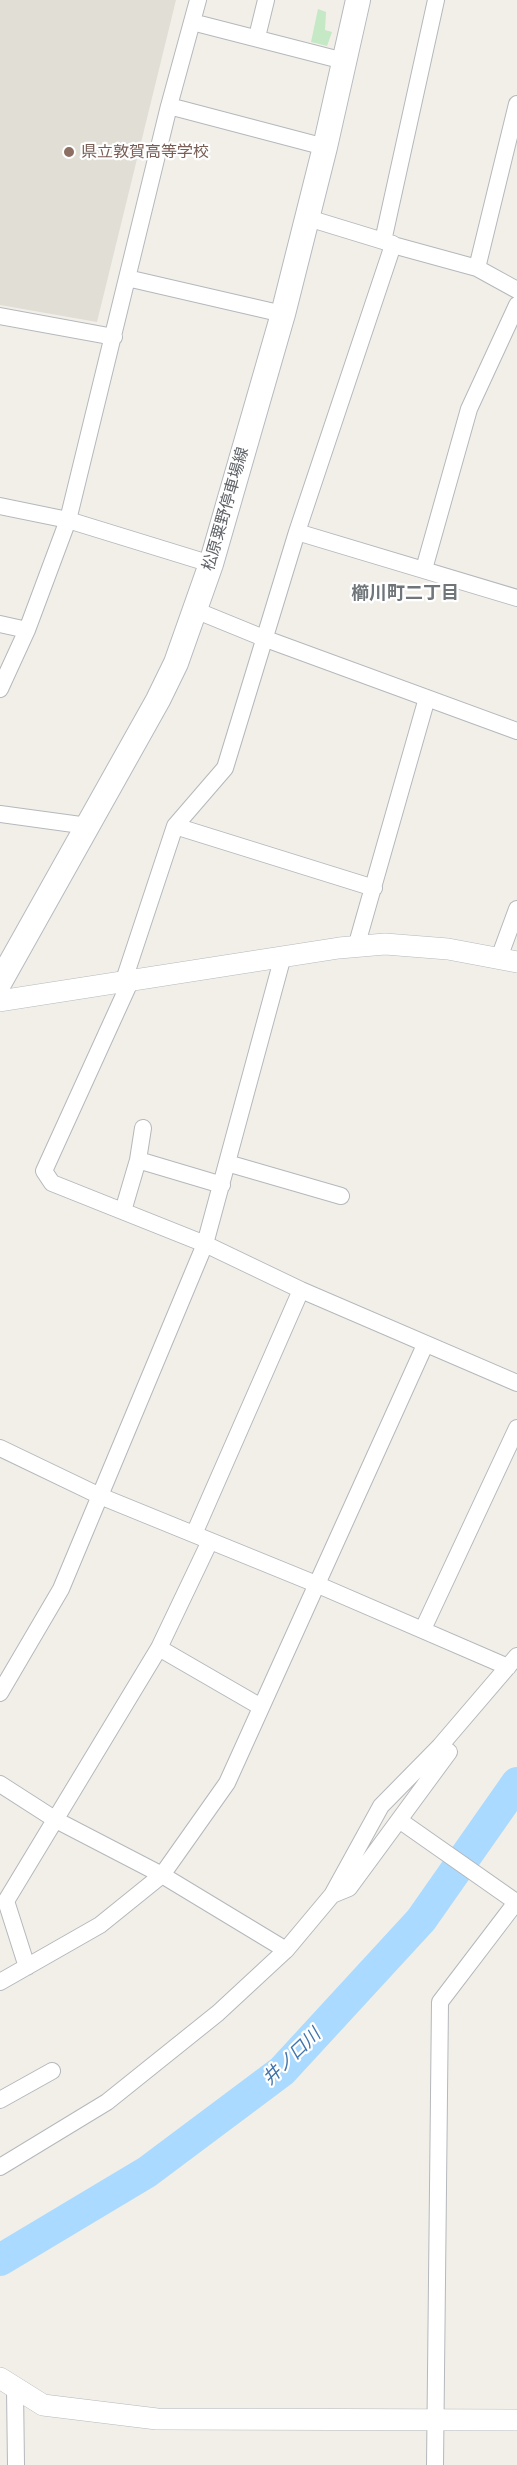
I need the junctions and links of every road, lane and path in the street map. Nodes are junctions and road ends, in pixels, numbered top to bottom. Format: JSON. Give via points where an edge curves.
{"nodes":[{"id":1,"x":198,"y":0,"type":"edge"},
{"id":2,"x":266,"y":0,"type":"edge"},
{"id":3,"x":358,"y":0,"type":"edge"},
{"id":4,"x":436,"y":0,"type":"edge"},
{"id":5,"x":192,"y":22,"type":"junction"},
{"id":6,"x":257,"y":37,"type":"junction"},
{"id":7,"x":344,"y":61,"type":"junction"},
{"id":8,"x":517,"y":104,"type":"edge"},
{"id":9,"x":169,"y":106,"type":"junction"},
{"id":10,"x":325,"y":147,"type":"junction"},
{"id":11,"x":308,"y":218,"type":"junction"},
{"id":12,"x":388,"y":243,"type":"junction"},
{"id":13,"x":477,"y":268,"type":"junction"},
{"id":14,"x":127,"y":278,"type":"junction"},
{"id":15,"x":517,"y":290,"type":"edge"},
{"id":16,"x":517,"y":305,"type":"edge"},
{"id":17,"x":283,"y":314,"type":"junction"},
{"id":18,"x":0,"y":316,"type":"edge"},
{"id":19,"x":114,"y":336,"type":"junction"},
{"id":20,"x":0,"y":506,"type":"edge"},
{"id":21,"x":68,"y":520,"type":"junction"},
{"id":22,"x":297,"y":532,"type":"junction"},
{"id":23,"x":211,"y":564,"type":"junction"},
{"id":24,"x":424,"y":569,"type":"junction"},
{"id":25,"x":517,"y":598,"type":"edge"},
{"id":26,"x":195,"y":610,"type":"junction"},
{"id":27,"x":0,"y":624,"type":"edge"},
{"id":28,"x":27,"y":630,"type":"junction"},
{"id":29,"x":266,"y":639,"type":"junction"},
{"id":30,"x":0,"y":689,"type":"edge"},
{"id":31,"x":427,"y":698,"type":"junction"},
{"id":32,"x":517,"y":731,"type":"edge"},
{"id":33,"x":0,"y":814,"type":"edge"},
{"id":34,"x":87,"y":826,"type":"junction"},
{"id":35,"x":176,"y":826,"type":"junction"},
{"id":36,"x":374,"y":888,"type":"junction"},
{"id":37,"x":517,"y":909,"type":"edge"},
{"id":38,"x":356,"y":947,"type":"junction"},
{"id":39,"x":283,"y":956,"type":"junction"},
{"id":40,"x":508,"y":960,"type":"edge"},
{"id":41,"x":0,"y":982,"type":"edge"},
{"id":42,"x":127,"y":982,"type":"junction"},
{"id":43,"x":0,"y":1001,"type":"edge"},
{"id":44,"x":143,"y":1128,"type":"dead end"},
{"id":45,"x":138,"y":1160,"type":"junction"},
{"id":46,"x":227,"y":1163,"type":"junction"},
{"id":47,"x":222,"y":1185,"type":"junction"},
{"id":48,"x":341,"y":1196,"type":"dead end"},
{"id":49,"x":123,"y":1211,"type":"junction"},
{"id":50,"x":205,"y":1244,"type":"junction"},
{"id":51,"x":301,"y":1290,"type":"junction"},
{"id":52,"x":425,"y":1345,"type":"junction"},
{"id":53,"x":517,"y":1383,"type":"edge"},
{"id":54,"x":517,"y":1428,"type":"edge"},
{"id":55,"x":0,"y":1448,"type":"edge"},
{"id":56,"x":100,"y":1496,"type":"junction"},
{"id":57,"x":194,"y":1534,"type":"junction"},
{"id":58,"x":210,"y":1541,"type":"junction"},
{"id":59,"x":316,"y":1584,"type":"junction"},
{"id":60,"x":423,"y":1629,"type":"junction"},
{"id":61,"x":159,"y":1648,"type":"junction"},
{"id":62,"x":512,"y":1661,"type":"edge"},
{"id":63,"x":0,"y":1693,"type":"edge"},
{"id":64,"x":261,"y":1707,"type":"junction"},
{"id":65,"x":440,"y":1746,"type":"junction"},
{"id":66,"x":0,"y":1784,"type":"edge"},
{"id":67,"x":56,"y":1820,"type":"junction"},
{"id":68,"x":404,"y":1824,"type":"junction"},
{"id":69,"x":162,"y":1875,"type":"junction"},
{"id":70,"x":332,"y":1895,"type":"junction"},
{"id":71,"x":517,"y":1902,"type":"edge"},
{"id":72,"x":286,"y":1950,"type":"junction"},
{"id":73,"x":27,"y":1968,"type":"junction"},
{"id":74,"x":0,"y":1982,"type":"edge"},
{"id":75,"x":52,"y":2071,"type":"dead end"},
{"id":76,"x":0,"y":2100,"type":"edge"},
{"id":77,"x":0,"y":2167,"type":"edge"},
{"id":78,"x":8,"y":2384,"type":"edge"},
{"id":79,"x":517,"y":2420,"type":"edge"},
{"id":80,"x":435,"y":2421,"type":"junction"},
{"id":81,"x":16,"y":2465,"type":"edge"},
{"id":82,"x":435,"y":2465,"type":"edge"}],
"edges":[{"from":1,"to":5,"type":"street"},
{"from":2,"to":6,"type":"street"},
{"from":3,"to":7,"type":"main road","name":"松原粟野停車場線"},
{"from":4,"to":12,"type":"street"},
{"from":5,"to":6,"type":"street"},
{"from":5,"to":9,"type":"street"},
{"from":6,"to":7,"type":"street"},
{"from":7,"to":10,"type":"main road","name":"松原粟野停車場線"},
{"from":8,"to":13,"type":"street"},
{"from":9,"to":10,"type":"street"},
{"from":9,"to":14,"type":"street"},
{"from":10,"to":11,"type":"main road","name":"松原粟野停車場線"},
{"from":11,"to":12,"type":"street"},
{"from":11,"to":17,"type":"main road","name":"松原粟野停車場線"},
{"from":12,"to":13,"type":"street"},
{"from":12,"to":22,"type":"street"},
{"from":13,"to":15,"type":"street"},
{"from":14,"to":17,"type":"street"},
{"from":14,"to":19,"type":"street"},
{"from":16,"to":24,"type":"street","via":[[469,409]]},
{"from":17,"to":23,"type":"main road","name":"松原粟野停車場線"},
{"from":18,"to":19,"type":"street"},
{"from":19,"to":21,"type":"street"},
{"from":20,"to":21,"type":"street"},
{"from":21,"to":23,"type":"street"},
{"from":21,"to":28,"type":"street"},
{"from":22,"to":24,"type":"street"},
{"from":22,"to":29,"type":"street"},
{"from":23,"to":26,"type":"main road","name":"松原粟野停車場線"},
{"from":24,"to":25,"type":"street"},
{"from":26,"to":29,"type":"street"},
{"from":26,"to":34,"type":"main road","name":"松原粟野停車場線","via":[[158,700]]},
{"from":27,"to":28,"type":"street"},
{"from":28,"to":30,"type":"street"},
{"from":29,"to":31,"type":"street"},
{"from":29,"to":35,"type":"street","via":[[225,768]]},
{"from":31,"to":32,"type":"street"},
{"from":31,"to":36,"type":"street"},
{"from":33,"to":34,"type":"street"},
{"from":34,"to":41,"type":"main road","name":"松原粟野停車場線"},
{"from":35,"to":36,"type":"street"},
{"from":35,"to":42,"type":"street"},
{"from":36,"to":38,"type":"street"},
{"from":37,"to":40,"type":"street"},
{"from":38,"to":39,"type":"street"},
{"from":38,"to":40,"type":"street","via":[[385,944],[448,949]]},
{"from":39,"to":42,"type":"street"},
{"from":39,"to":46,"type":"street"},
{"from":42,"to":43,"type":"street"},
{"from":42,"to":49,"type":"street","via":[[44,1171],[52,1183]]},
{"from":44,"to":45,"type":"street"},
{"from":45,"to":47,"type":"street"},
{"from":45,"to":49,"type":"street"},
{"from":46,"to":47,"type":"street"},
{"from":46,"to":48,"type":"street"},
{"from":47,"to":50,"type":"street"},
{"from":49,"to":50,"type":"street"},
{"from":50,"to":51,"type":"street"},
{"from":50,"to":56,"type":"street"},
{"from":51,"to":52,"type":"street"},
{"from":51,"to":57,"type":"street"},
{"from":52,"to":53,"type":"street"},
{"from":52,"to":59,"type":"street"},
{"from":54,"to":60,"type":"street"},
{"from":55,"to":56,"type":"street"},
{"from":56,"to":57,"type":"street"},
{"from":56,"to":63,"type":"street","via":[[61,1589]]},
{"from":57,"to":58,"type":"street"},
{"from":58,"to":59,"type":"street"},
{"from":58,"to":61,"type":"street"},
{"from":59,"to":60,"type":"street"},
{"from":59,"to":64,"type":"street"},
{"from":60,"to":62,"type":"street"},
{"from":61,"to":64,"type":"street"},
{"from":61,"to":67,"type":"street"},
{"from":62,"to":65,"type":"street"},
{"from":64,"to":69,"type":"street","via":[[227,1783]]},
{"from":65,"to":68,"type":"street","via":[[449,1752]]},
{"from":65,"to":70,"type":"street","via":[[381,1806]]},
{"from":66,"to":67,"type":"street"},
{"from":67,"to":69,"type":"street"},
{"from":67,"to":73,"type":"street","via":[[6,1901]]},
{"from":68,"to":70,"type":"street","via":[[349,1888]]},
{"from":68,"to":71,"type":"street"},
{"from":69,"to":72,"type":"street"},
{"from":69,"to":73,"type":"street","via":[[100,1925]]},
{"from":70,"to":72,"type":"street"},
{"from":71,"to":80,"type":"street","via":[[440,2002]]},
{"from":72,"to":77,"type":"street","via":[[218,2013],[107,2102]]},
{"from":73,"to":74,"type":"street"},
{"from":75,"to":76,"type":"street"},
{"from":78,"to":80,"type":"street","via":[[43,2405],[157,2419]]},
{"from":78,"to":81,"type":"street"},
{"from":79,"to":80,"type":"street"},
{"from":80,"to":82,"type":"street"}]}
